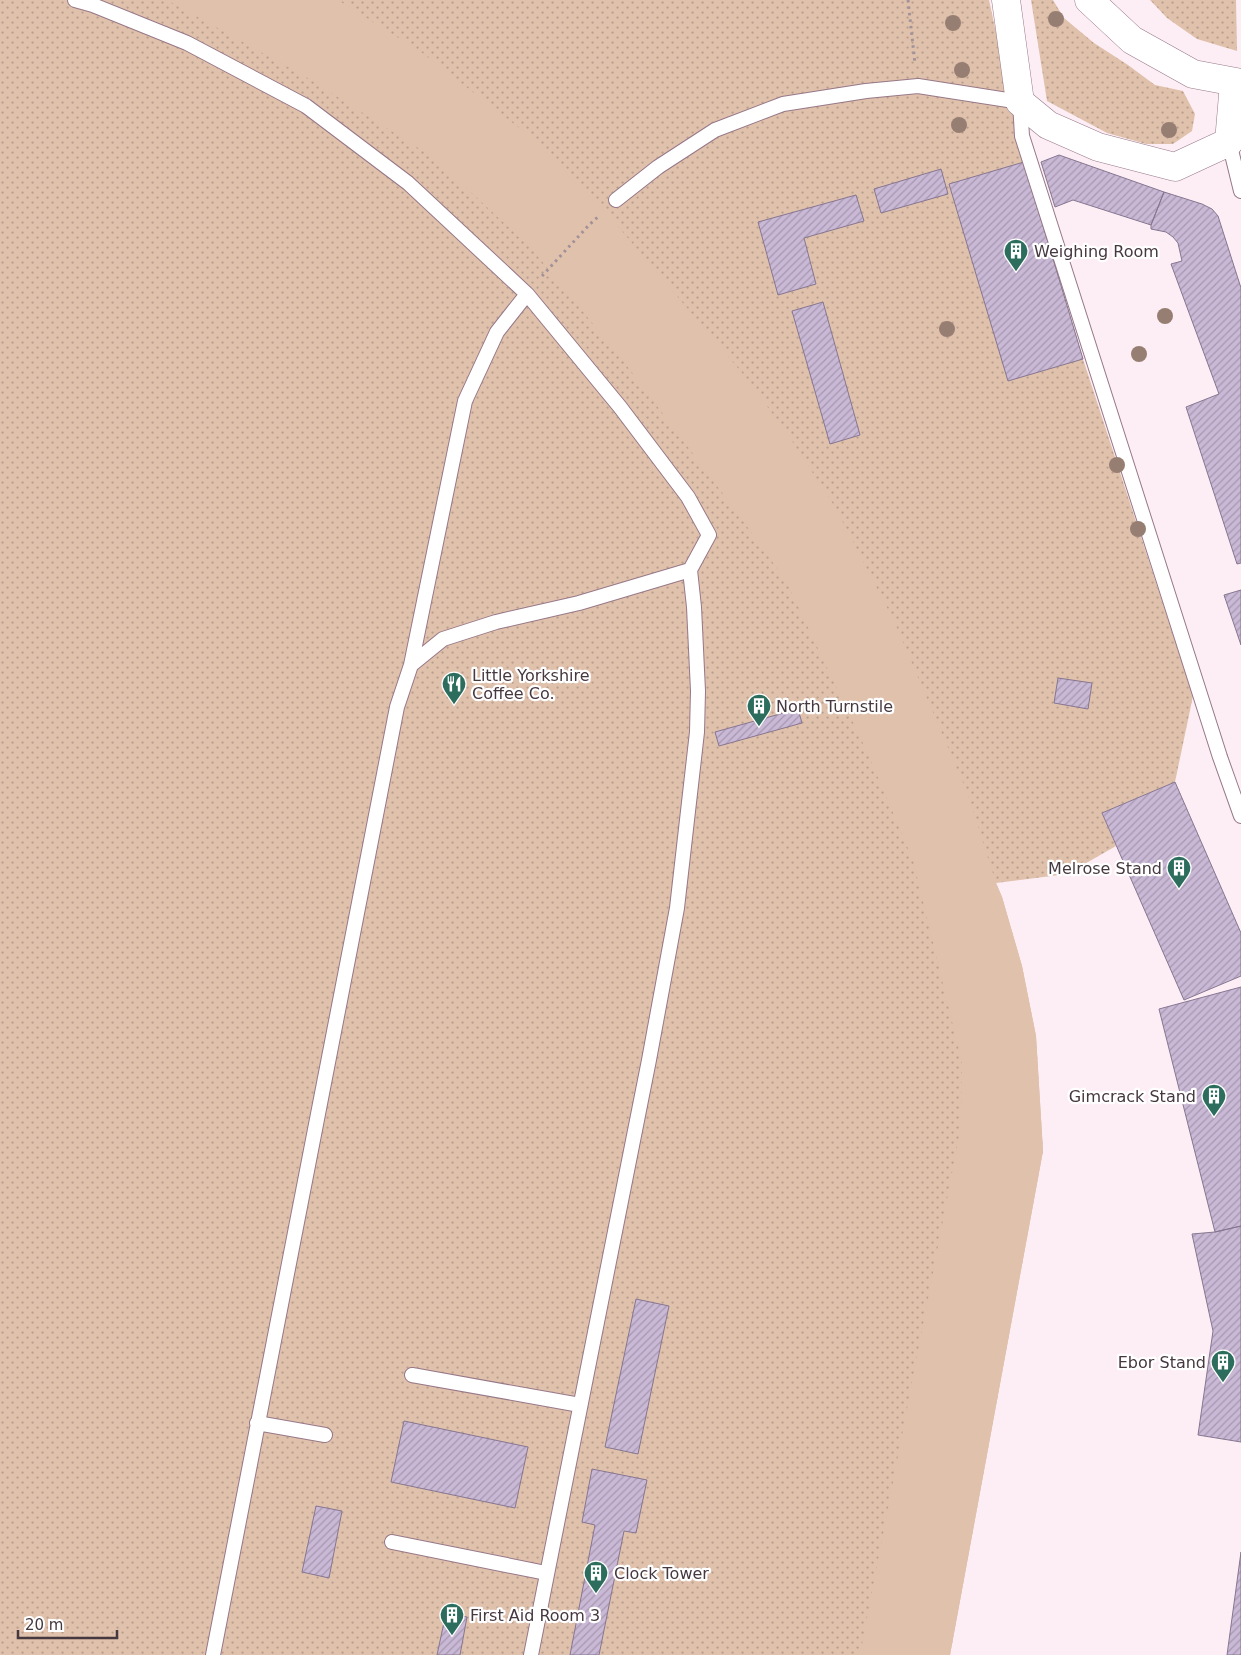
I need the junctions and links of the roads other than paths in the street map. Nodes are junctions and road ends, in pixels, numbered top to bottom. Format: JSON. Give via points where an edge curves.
{"nodes":[{"id":1,"x":75,"y":0,"type":"edge"},
{"id":2,"x":1006,"y":0,"type":"edge"},
{"id":3,"x":1089,"y":0,"type":"edge"},
{"id":4,"x":1238,"y":83,"type":"edge"},
{"id":5,"x":1020,"y":102,"type":"junction"},
{"id":6,"x":1229,"y":142,"type":"junction"},
{"id":7,"x":1241,"y":191,"type":"edge"},
{"id":8,"x":616,"y":200,"type":"road end"},
{"id":9,"x":528,"y":294,"type":"junction"},
{"id":10,"x":690,"y":570,"type":"junction"},
{"id":11,"x":411,"y":664,"type":"junction"},
{"id":12,"x":1241,"y":816,"type":"edge"},
{"id":13,"x":412,"y":1375,"type":"dead end"},
{"id":14,"x":580,"y":1405,"type":"junction"},
{"id":15,"x":257,"y":1423,"type":"junction"},
{"id":16,"x":325,"y":1435,"type":"dead end"},
{"id":17,"x":392,"y":1542,"type":"dead end"},
{"id":18,"x":546,"y":1573,"type":"junction"},
{"id":19,"x":213,"y":1655,"type":"edge"},
{"id":20,"x":531,"y":1655,"type":"edge"}],
"edges":[{"from":1,"to":9,"type":"lane","via":[[187,43],[306,106],[408,183]]},
{"from":2,"to":5,"type":"street"},
{"from":3,"to":4,"type":"street","via":[[1132,40],[1193,74]]},
{"from":4,"to":6,"type":"street"},
{"from":5,"to":6,"type":"street","via":[[1048,125],[1098,147],[1175,167]]},
{"from":5,"to":8,"type":"lane","via":[[918,86],[783,104],[715,130],[658,167]]},
{"from":5,"to":12,"type":"lane","via":[[1022,136]]},
{"from":6,"to":7,"type":"lane"},
{"from":9,"to":10,"type":"lane","via":[[688,497],[709,535]]},
{"from":9,"to":11,"type":"lane","via":[[497,332],[465,401]]},
{"from":10,"to":11,"type":"lane","via":[[443,639]]},
{"from":10,"to":14,"type":"lane","via":[[698,682],[697,732],[677,908]]},
{"from":11,"to":15,"type":"lane","via":[[397,708]]},
{"from":13,"to":14,"type":"lane"},
{"from":14,"to":18,"type":"lane"},
{"from":15,"to":16,"type":"lane"},
{"from":15,"to":19,"type":"lane"},
{"from":17,"to":18,"type":"lane"},
{"from":18,"to":20,"type":"lane"}]}
